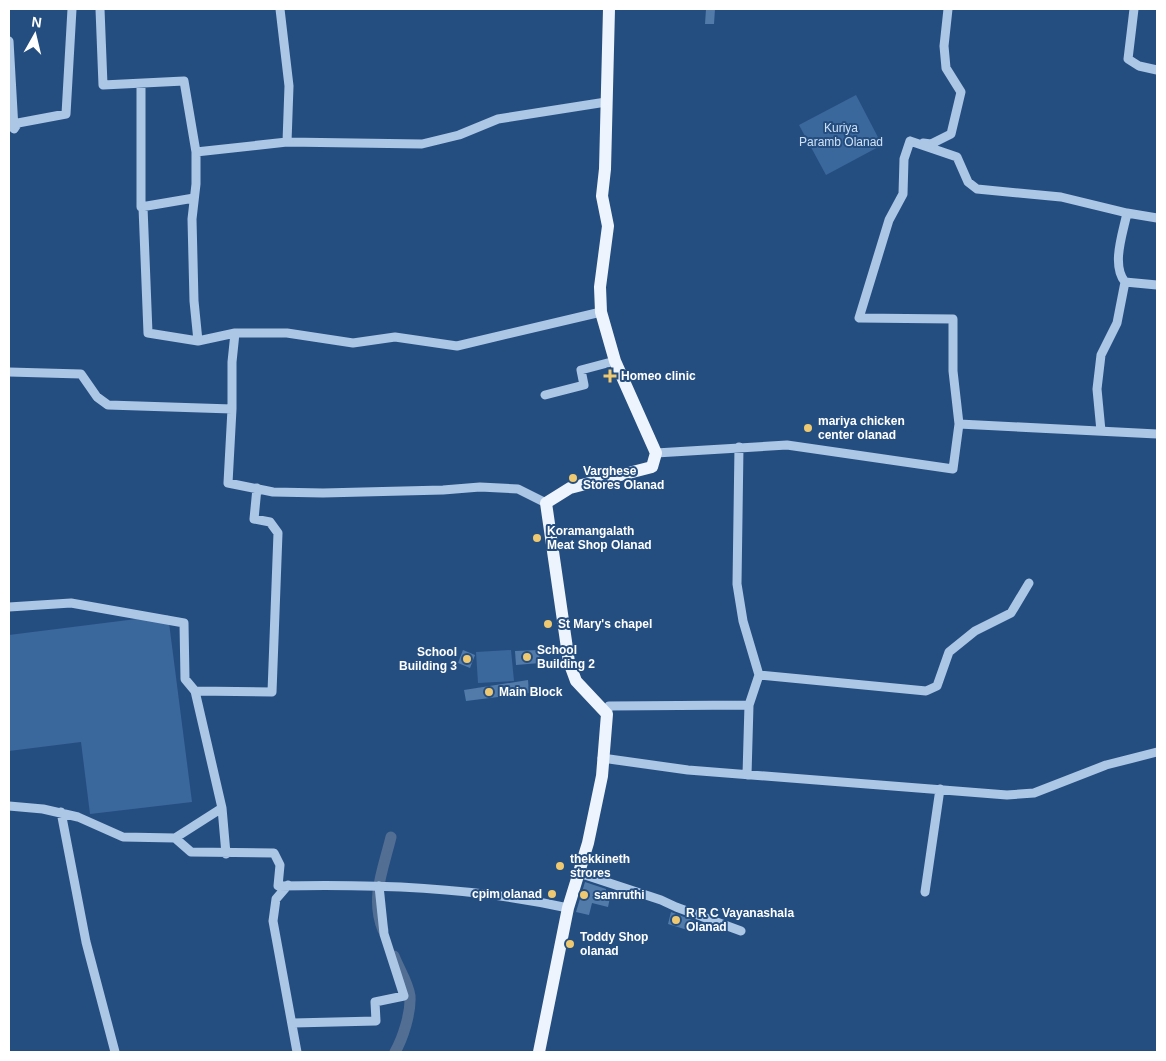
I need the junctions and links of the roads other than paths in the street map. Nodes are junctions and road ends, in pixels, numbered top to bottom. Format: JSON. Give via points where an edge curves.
{"nodes":[{"id":1,"x":72,"y":9,"type":"edge"},
{"id":2,"x":100,"y":9,"type":"edge"},
{"id":3,"x":280,"y":9,"type":"edge"},
{"id":4,"x":609,"y":9,"type":"edge"},
{"id":5,"x":948,"y":9,"type":"edge"},
{"id":6,"x":1134,"y":9,"type":"edge"},
{"id":7,"x":9,"y":41,"type":"edge"},
{"id":8,"x":1157,"y":70,"type":"edge"},
{"id":9,"x":142,"y":84,"type":"junction"},
{"id":10,"x":606,"y":102,"type":"junction"},
{"id":11,"x":910,"y":141,"type":"junction"},
{"id":12,"x":287,"y":142,"type":"junction"},
{"id":13,"x":196,"y":152,"type":"junction"},
{"id":14,"x":194,"y":198,"type":"junction"},
{"id":15,"x":143,"y":207,"type":"junction"},
{"id":16,"x":1127,"y":213,"type":"junction"},
{"id":17,"x":1157,"y":218,"type":"edge"},
{"id":18,"x":1125,"y":282,"type":"junction"},
{"id":19,"x":1157,"y":285,"type":"edge"},
{"id":20,"x":601,"y":312,"type":"junction"},
{"id":21,"x":235,"y":333,"type":"junction"},
{"id":22,"x":198,"y":341,"type":"junction"},
{"id":23,"x":614,"y":361,"type":"junction"},
{"id":24,"x":9,"y":372,"type":"edge"},
{"id":25,"x":546,"y":395,"type":"dead end"},
{"id":26,"x":232,"y":409,"type":"junction"},
{"id":27,"x":959,"y":424,"type":"junction"},
{"id":28,"x":1101,"y":431,"type":"junction"},
{"id":29,"x":1157,"y":434,"type":"edge"},
{"id":30,"x":739,"y":447,"type":"junction"},
{"id":31,"x":656,"y":453,"type":"junction"},
{"id":32,"x":256,"y":488,"type":"junction"},
{"id":33,"x":546,"y":503,"type":"junction"},
{"id":34,"x":1029,"y":583,"type":"dead end"},
{"id":35,"x":9,"y":607,"type":"edge"},
{"id":36,"x":759,"y":674,"type":"junction"},
{"id":37,"x":195,"y":691,"type":"junction"},
{"id":38,"x":749,"y":705,"type":"junction"},
{"id":39,"x":607,"y":714,"type":"junction"},
{"id":40,"x":1157,"y":752,"type":"edge"},
{"id":41,"x":602,"y":758,"type":"junction"},
{"id":42,"x":747,"y":775,"type":"junction"},
{"id":43,"x":940,"y":789,"type":"junction"},
{"id":44,"x":9,"y":806,"type":"edge"},
{"id":45,"x":222,"y":808,"type":"junction"},
{"id":46,"x":61,"y":812,"type":"junction"},
{"id":47,"x":175,"y":838,"type":"junction"},
{"id":48,"x":226,"y":854,"type":"junction"},
{"id":49,"x":579,"y":873,"type":"junction"},
{"id":50,"x":288,"y":886,"type":"junction"},
{"id":51,"x":380,"y":886,"type":"junction"},
{"id":52,"x":925,"y":892,"type":"dead end"},
{"id":53,"x":568,"y":908,"type":"junction"},
{"id":54,"x":741,"y":931,"type":"dead end"},
{"id":55,"x":293,"y":1026,"type":"junction"},
{"id":56,"x":115,"y":1052,"type":"edge"},
{"id":57,"x":297,"y":1052,"type":"edge"},
{"id":58,"x":539,"y":1052,"type":"edge"}],
"edges":[{"from":1,"to":7,"type":"street","via":[[66,114],[18,124],[14,129]]},
{"from":2,"to":9,"type":"street","via":[[103,85]]},
{"from":3,"to":12,"type":"street","via":[[289,86]]},
{"from":4,"to":10,"type":"main road"},
{"from":5,"to":11,"type":"street","via":[[944,46],[946,68],[960,92],[951,134],[931,144]]},
{"from":6,"to":8,"type":"street","via":[[1128,59],[1139,66]]},
{"from":9,"to":13,"type":"street","via":[[184,82]]},
{"from":9,"to":15,"type":"street"},
{"from":10,"to":12,"type":"street","via":[[498,119],[459,135],[422,144]]},
{"from":10,"to":20,"type":"main road","via":[[606,169],[602,196],[608,226],[600,287]]},
{"from":11,"to":16,"type":"street","via":[[957,157],[968,182],[977,189],[1062,196]]},
{"from":11,"to":27,"type":"street","via":[[904,159],[903,194],[890,220],[859,318],[953,320],[952,371]]},
{"from":12,"to":13,"type":"street"},
{"from":13,"to":14,"type":"street"},
{"from":14,"to":15,"type":"street"},
{"from":14,"to":22,"type":"street","via":[[194,301]]},
{"from":15,"to":22,"type":"street","via":[[148,333]]},
{"from":16,"to":17,"type":"street"},
{"from":16,"to":18,"type":"street","via":[[1119,274]]},
{"from":18,"to":19,"type":"street"},
{"from":18,"to":28,"type":"street","via":[[1117,323],[1101,355],[1097,390]]},
{"from":20,"to":21,"type":"street","via":[[458,346],[394,337],[352,343],[286,333]]},
{"from":20,"to":23,"type":"main road"},
{"from":21,"to":22,"type":"street"},
{"from":21,"to":26,"type":"street"},
{"from":23,"to":25,"type":"street","via":[[581,370],[584,384]]},
{"from":23,"to":31,"type":"main road"},
{"from":24,"to":26,"type":"street","via":[[81,374],[96,397],[108,405]]},
{"from":26,"to":32,"type":"street","via":[[228,483]]},
{"from":27,"to":28,"type":"street"},
{"from":27,"to":30,"type":"street","via":[[953,470],[787,445]]},
{"from":28,"to":29,"type":"street"},
{"from":30,"to":31,"type":"street"},
{"from":30,"to":36,"type":"street","via":[[737,584],[743,621]]},
{"from":31,"to":33,"type":"main road","via":[[652,467],[570,488]]},
{"from":32,"to":33,"type":"street","via":[[273,492],[323,493],[480,487],[518,489]]},
{"from":32,"to":37,"type":"street","via":[[254,519],[270,522],[278,533],[272,692]]},
{"from":33,"to":39,"type":"main road","via":[[569,662],[576,681]]},
{"from":34,"to":36,"type":"street","via":[[1011,613],[974,630],[949,652],[936,686],[926,691]]},
{"from":35,"to":37,"type":"street","via":[[71,603],[184,623],[185,679]]},
{"from":36,"to":38,"type":"street"},
{"from":37,"to":45,"type":"street"},
{"from":38,"to":39,"type":"street","via":[[609,706]]},
{"from":38,"to":42,"type":"street"},
{"from":39,"to":41,"type":"main road"},
{"from":40,"to":43,"type":"street","via":[[1106,765],[1034,794]]},
{"from":41,"to":42,"type":"street"},
{"from":41,"to":49,"type":"main road","via":[[602,776]]},
{"from":42,"to":43,"type":"street"},
{"from":43,"to":52,"type":"street"},
{"from":44,"to":46,"type":"street"},
{"from":45,"to":47,"type":"street"},
{"from":45,"to":48,"type":"street"},
{"from":46,"to":47,"type":"street","via":[[123,837]]},
{"from":46,"to":56,"type":"street","via":[[86,942]]},
{"from":47,"to":48,"type":"street","via":[[191,852]]},
{"from":48,"to":50,"type":"street","via":[[274,853],[280,865],[278,886]]},
{"from":49,"to":53,"type":"main road"},
{"from":49,"to":54,"type":"street"},
{"from":50,"to":51,"type":"street"},
{"from":50,"to":55,"type":"street","via":[[276,898],[273,921]]},
{"from":51,"to":53,"type":"street","via":[[519,897]]},
{"from":51,"to":55,"type":"street","via":[[384,934],[404,996],[375,1002],[376,1021]]},
{"from":53,"to":58,"type":"main road"},
{"from":55,"to":57,"type":"street"}]}
